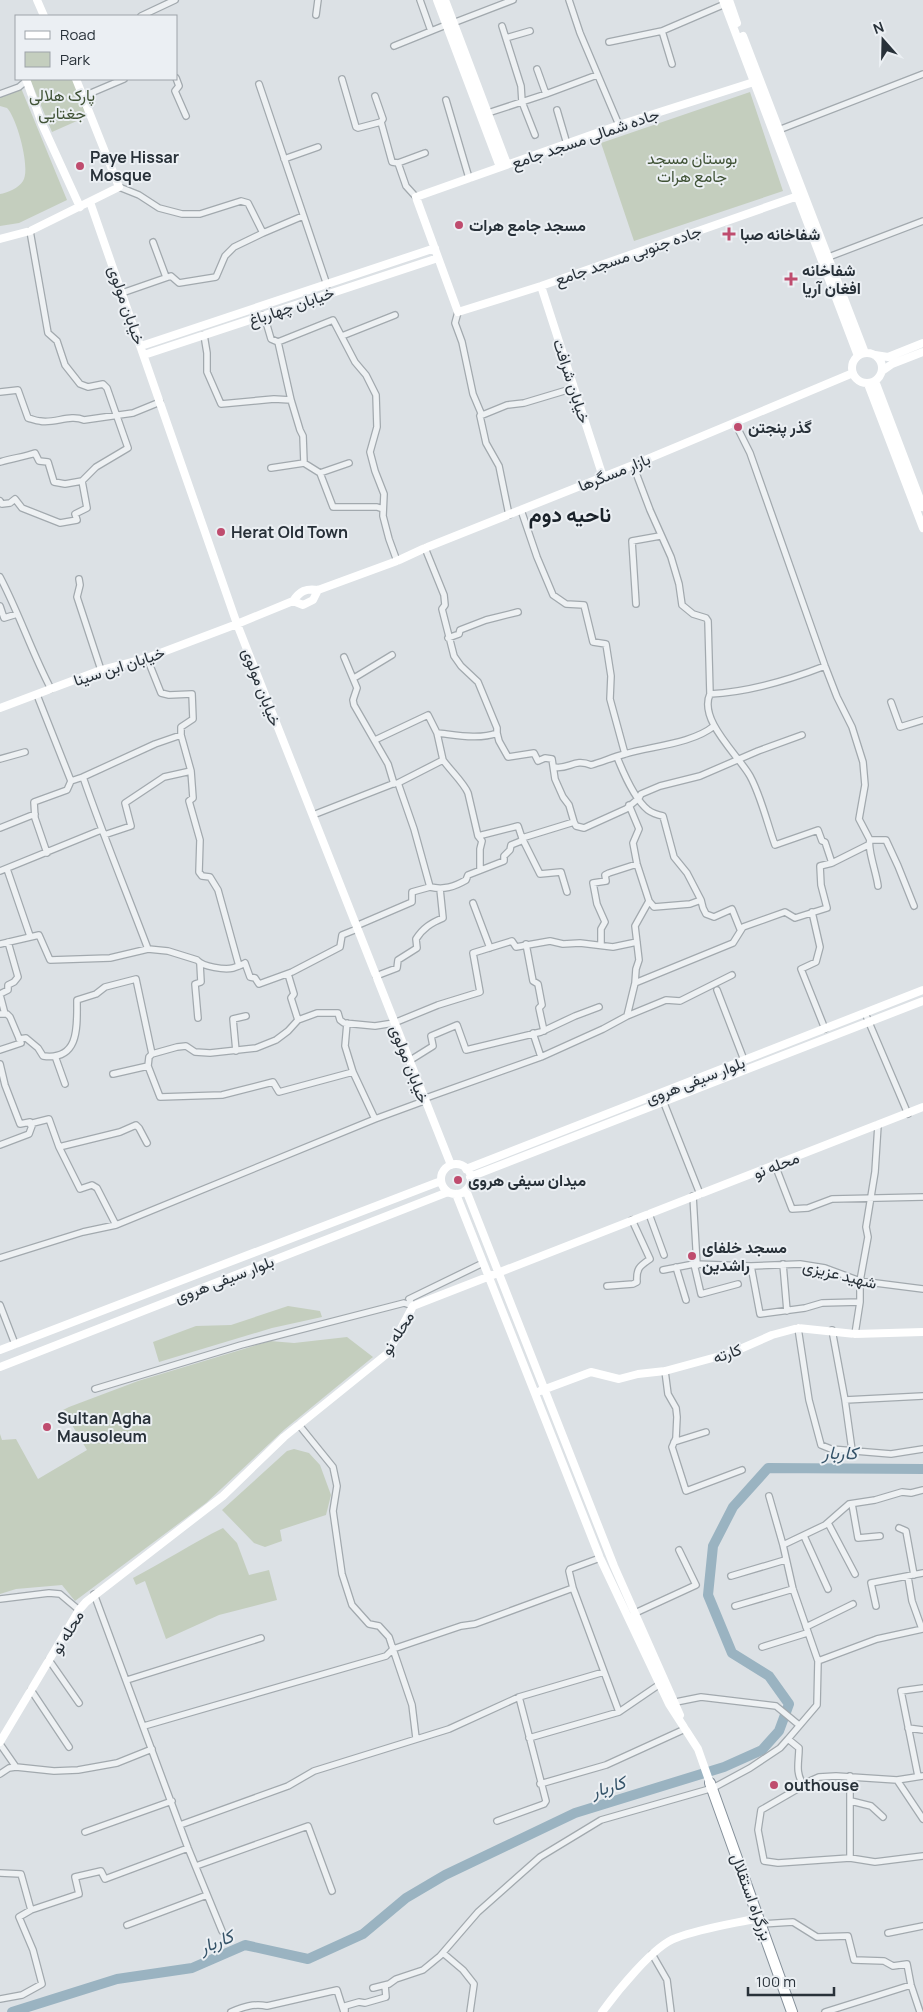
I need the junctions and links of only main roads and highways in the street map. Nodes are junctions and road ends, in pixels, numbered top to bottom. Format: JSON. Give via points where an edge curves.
{"nodes":[{"id":1,"x":712,"y":1785,"type":"road end"},
{"id":2,"x":792,"y":2012,"type":"edge"}],
"edges":[{"from":1,"to":2,"type":"highway","name":"بزرگراه استقلال"}]}
